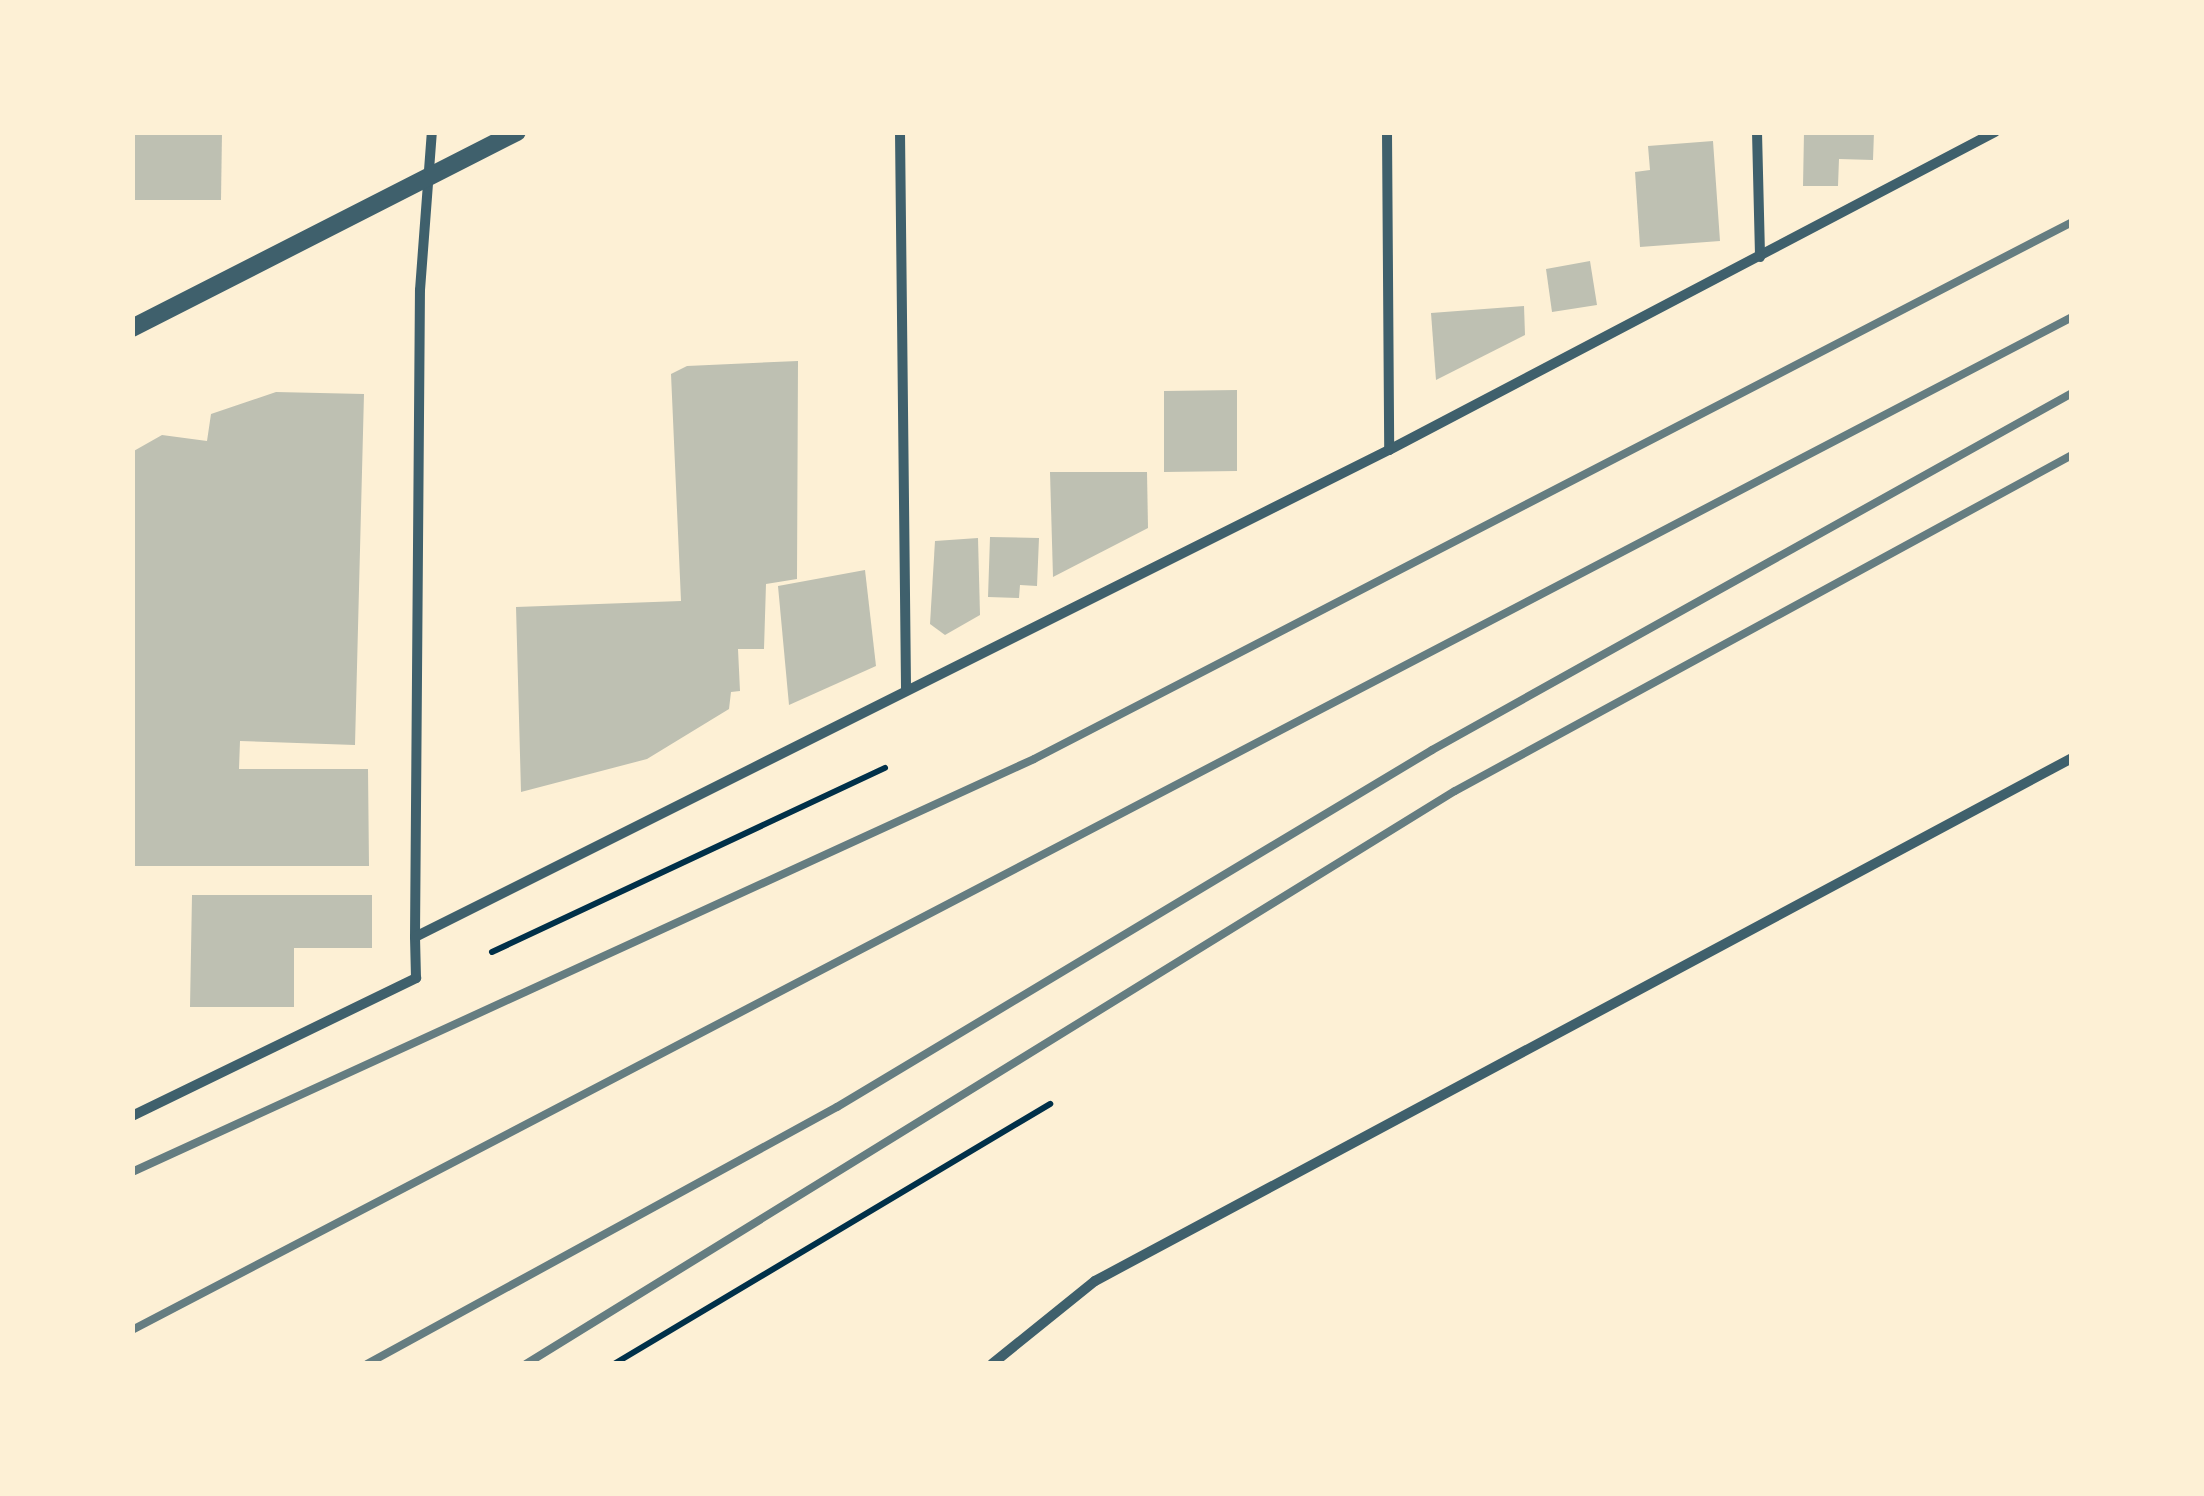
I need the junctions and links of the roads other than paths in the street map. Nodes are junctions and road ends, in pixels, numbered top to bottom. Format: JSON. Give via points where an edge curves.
{"nodes":[{"id":1,"x":432,"y":132,"type":"edge"},
{"id":2,"x":517,"y":132,"type":"edge"},
{"id":3,"x":900,"y":132,"type":"edge"},
{"id":4,"x":1387,"y":132,"type":"edge"},
{"id":5,"x":1756,"y":132,"type":"edge"},
{"id":6,"x":1996,"y":132,"type":"edge"},
{"id":7,"x":430,"y":180,"type":"junction"},
{"id":8,"x":1760,"y":258,"type":"junction"},
{"id":9,"x":132,"y":328,"type":"edge"},
{"id":10,"x":1389,"y":450,"type":"junction"},
{"id":11,"x":906,"y":690,"type":"junction"},
{"id":12,"x":2072,"y":758,"type":"edge"},
{"id":13,"x":415,"y":937,"type":"junction"},
{"id":14,"x":132,"y":1116,"type":"edge"},
{"id":15,"x":992,"y":1364,"type":"edge"}],
"edges":[{"from":1,"to":7,"type":"street"},
{"from":2,"to":7,"type":"street"},
{"from":3,"to":11,"type":"street"},
{"from":4,"to":10,"type":"street"},
{"from":5,"to":8,"type":"street"},
{"from":6,"to":8,"type":"street"},
{"from":7,"to":9,"type":"street"},
{"from":7,"to":13,"type":"street","via":[[420,290]]},
{"from":8,"to":10,"type":"street"},
{"from":10,"to":11,"type":"street"},
{"from":11,"to":13,"type":"street"},
{"from":12,"to":15,"type":"street","via":[[1095,1282]]},
{"from":13,"to":14,"type":"street","via":[[416,978]]}]}
